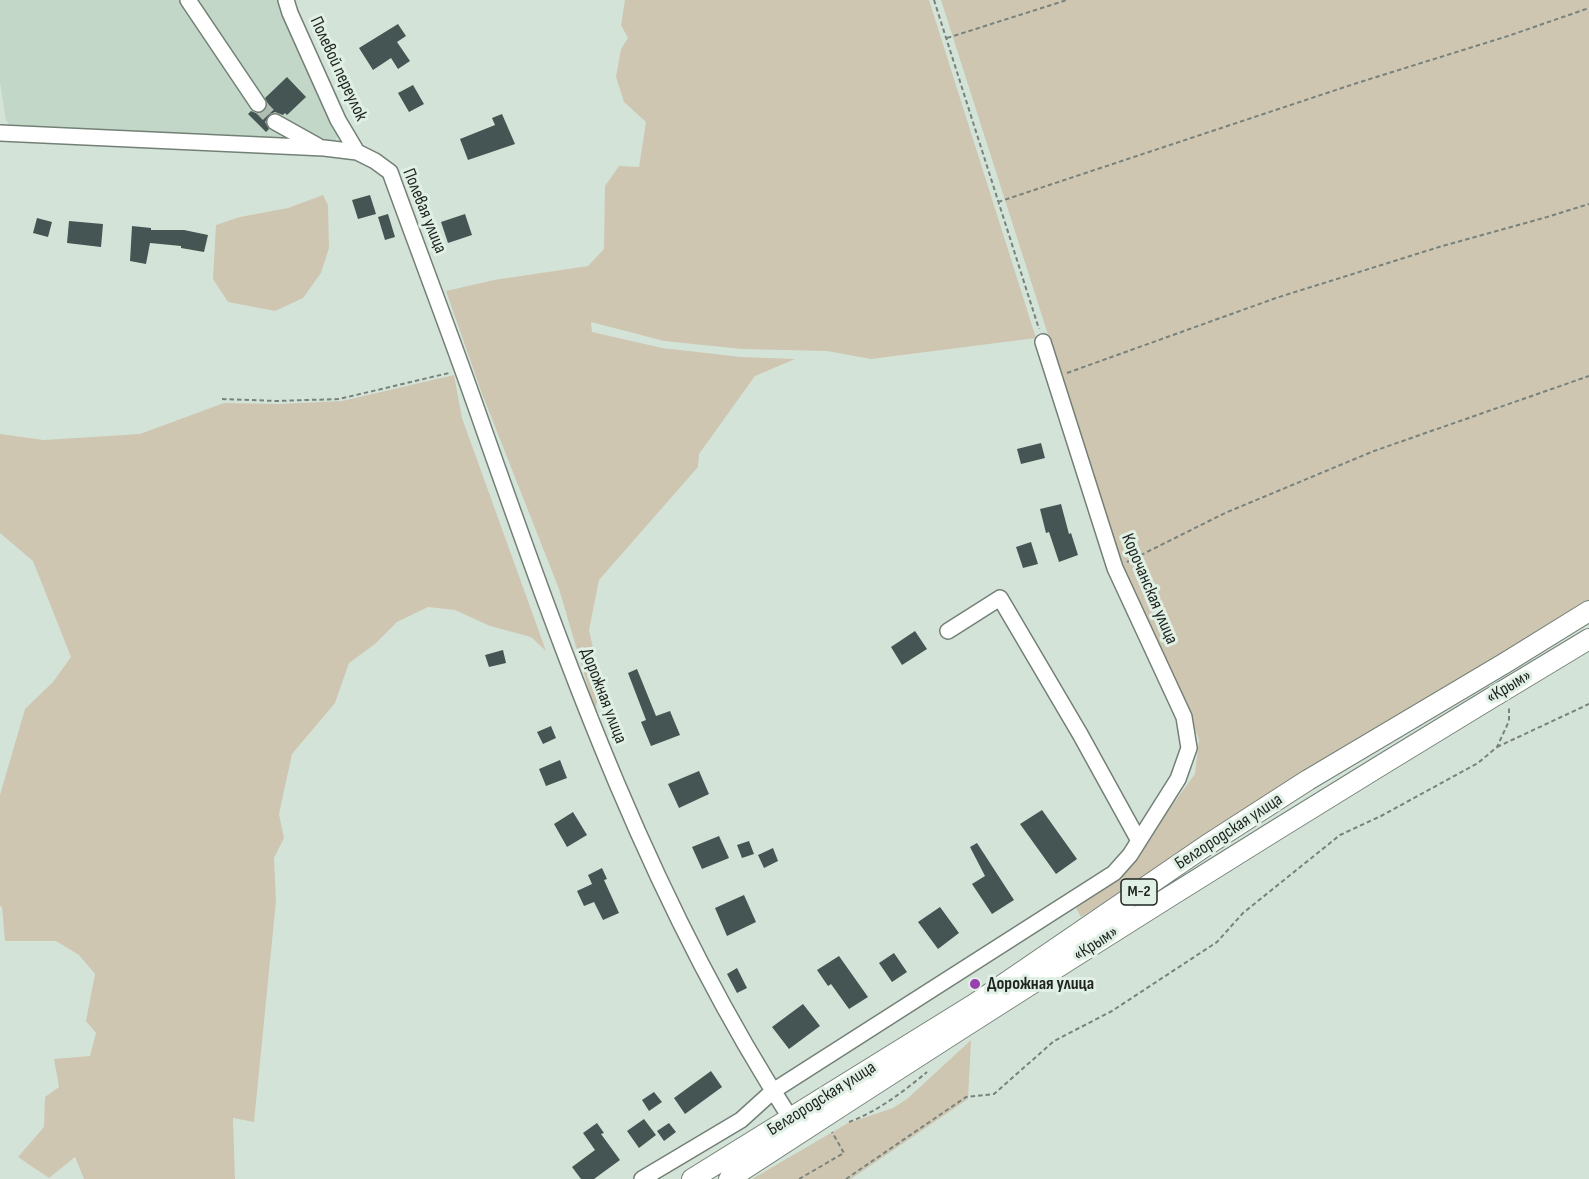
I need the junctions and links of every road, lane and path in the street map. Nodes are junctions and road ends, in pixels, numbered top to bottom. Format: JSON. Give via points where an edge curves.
{"nodes":[{"id":1,"x":188,"y":0,"type":"edge"},
{"id":2,"x":286,"y":0,"type":"edge"},
{"id":3,"x":934,"y":0,"type":"edge"},
{"id":4,"x":1067,"y":0,"type":"edge"},
{"id":5,"x":1589,"y":8,"type":"edge"},
{"id":6,"x":947,"y":38,"type":"junction"},
{"id":7,"x":258,"y":104,"type":"tunnel mouth"},
{"id":8,"x":275,"y":122,"type":"tunnel mouth"},
{"id":9,"x":0,"y":133,"type":"edge"},
{"id":10,"x":324,"y":148,"type":"junction"},
{"id":11,"x":357,"y":152,"type":"junction"},
{"id":12,"x":998,"y":202,"type":"junction"},
{"id":13,"x":1589,"y":204,"type":"edge"},
{"id":14,"x":1043,"y":342,"type":"joint"},
{"id":15,"x":463,"y":370,"type":"junction"},
{"id":16,"x":1589,"y":376,"type":"edge"},
{"id":17,"x":1054,"y":377,"type":"junction"},
{"id":18,"x":222,"y":399,"type":"dead end"},
{"id":19,"x":1115,"y":568,"type":"junction"},
{"id":20,"x":533,"y":569,"type":"joint"},
{"id":21,"x":1589,"y":611,"type":"edge"},
{"id":22,"x":948,"y":631,"type":"dead end"},
{"id":23,"x":1589,"y":639,"type":"edge"},
{"id":24,"x":1505,"y":663,"type":"junction"},
{"id":25,"x":1513,"y":684,"type":"junction"},
{"id":26,"x":1589,"y":704,"type":"edge"},
{"id":27,"x":1497,"y":747,"type":"junction"},
{"id":28,"x":1139,"y":841,"type":"junction"},
{"id":29,"x":773,"y":1091,"type":"junction"},
{"id":30,"x":791,"y":1119,"type":"junction"},
{"id":31,"x":844,"y":1153,"type":"dead end"},
{"id":32,"x":642,"y":1179,"type":"edge"},
{"id":33,"x":692,"y":1179,"type":"edge"},
{"id":34,"x":729,"y":1179,"type":"edge"},
{"id":35,"x":799,"y":1179,"type":"edge"},
{"id":36,"x":846,"y":1179,"type":"edge"}],
"edges":[{"from":1,"to":7,"type":"street"},
{"from":2,"to":11,"type":"street","name":"Полевой переулок","via":[[338,120]]},
{"from":3,"to":6,"type":"path"},
{"from":4,"to":6,"type":"path"},
{"from":5,"to":12,"type":"path"},
{"from":6,"to":12,"type":"path"},
{"from":8,"to":10,"type":"street"},
{"from":9,"to":10,"type":"street","name":"Полевая улица"},
{"from":10,"to":11,"type":"street","name":"Полевая улица"},
{"from":11,"to":15,"type":"street","name":"Полевая улица","via":[[390,172]]},
{"from":12,"to":14,"type":"path"},
{"from":13,"to":17,"type":"path","via":[[1276,298]]},
{"from":14,"to":17,"type":"street","name":"Корочанская улица"},
{"from":15,"to":18,"type":"path","via":[[339,399]]},
{"from":15,"to":20,"type":"street","name":"Полевая улица"},
{"from":16,"to":19,"type":"path","via":[[1352,459],[1225,513]]},
{"from":17,"to":19,"type":"street","name":"Корочанская улица"},
{"from":19,"to":28,"type":"street","name":"Корочанская улица","via":[[1184,717],[1189,748],[1178,778]]},
{"from":20,"to":29,"type":"street","name":"Дорожная улица","via":[[625,806],[683,930]]},
{"from":21,"to":24,"type":"main road","name":"Белгородская улица","number":"М-2"},
{"from":22,"to":28,"type":"street","via":[[1000,598]]},
{"from":23,"to":25,"type":"main road","name":"«Крым»","number":"М-2"},
{"from":24,"to":25,"type":"main road"},
{"from":24,"to":30,"type":"main road","name":"Белгородская улица","number":"М-2","via":[[1308,780],[976,1002]]},
{"from":25,"to":27,"type":"path","via":[[1509,721]]},
{"from":25,"to":34,"type":"main road","name":"«Крым»","number":"М-2","via":[[1207,873]]},
{"from":26,"to":27,"type":"path"},
{"from":27,"to":36,"type":"path","via":[[1478,763],[1340,835],[1243,913],[1217,942],[1112,1011],[1054,1041],[994,1094],[966,1096]]},
{"from":28,"to":29,"type":"street","via":[[1114,873]]},
{"from":29,"to":30,"type":"street","name":"Дорожная улица"},
{"from":29,"to":32,"type":"street","via":[[741,1119]]},
{"from":30,"to":33,"type":"main road","name":"Белгородская улица","number":"М-2"},
{"from":31,"to":35,"type":"path"}]}
